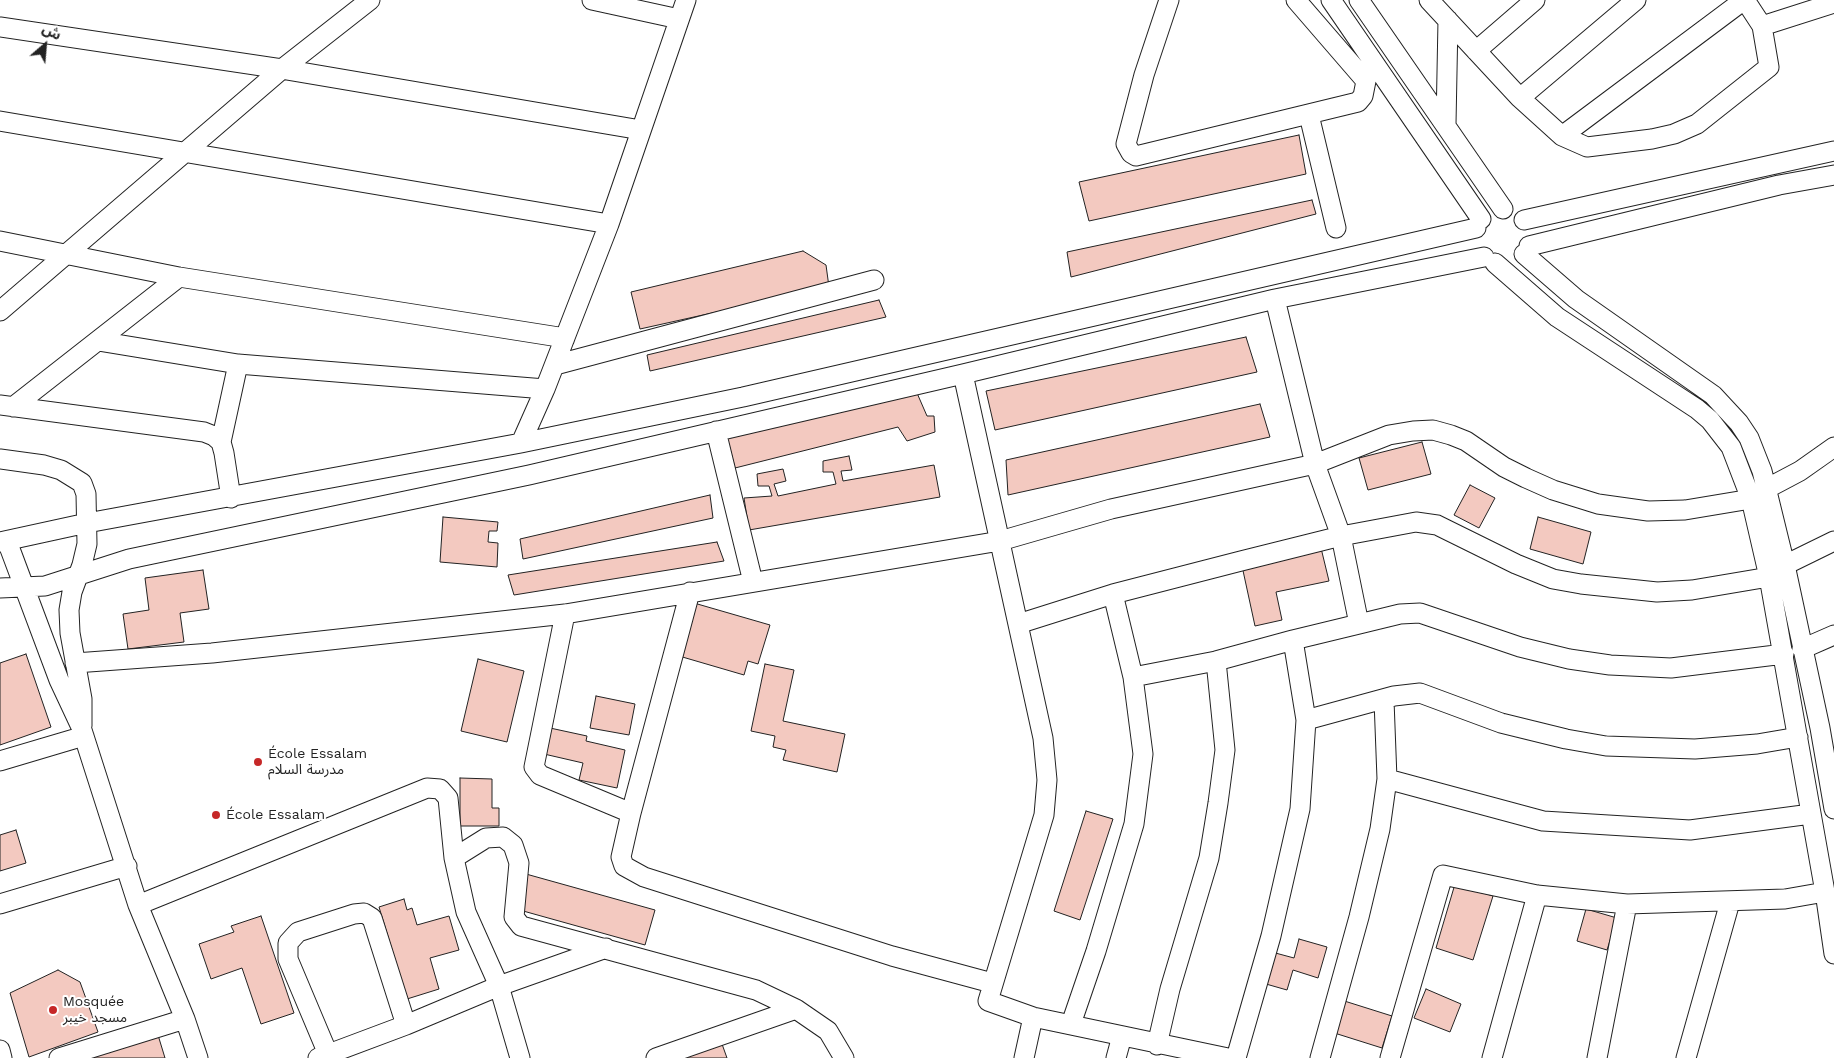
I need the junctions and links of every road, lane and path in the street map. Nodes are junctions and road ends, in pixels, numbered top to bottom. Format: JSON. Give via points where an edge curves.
{"nodes":[{"id":1,"x":370,"y":0,"type":"edge"},
{"id":2,"x":592,"y":0,"type":"edge"},
{"id":3,"x":686,"y":0,"type":"edge"},
{"id":4,"x":1169,"y":0,"type":"edge"},
{"id":5,"x":1296,"y":0,"type":"edge"},
{"id":6,"x":1331,"y":0,"type":"edge"},
{"id":7,"x":1359,"y":0,"type":"edge"},
{"id":8,"x":1535,"y":0,"type":"edge"},
{"id":9,"x":1636,"y":0,"type":"edge"},
{"id":10,"x":1744,"y":0,"type":"edge"},
{"id":11,"x":1432,"y":1,"type":"edge"},
{"id":12,"x":1834,"y":2,"type":"edge"},
{"id":13,"x":680,"y":19,"type":"junction"},
{"id":14,"x":1448,"y":20,"type":"junction"},
{"id":15,"x":1762,"y":26,"type":"junction"},
{"id":16,"x":0,"y":27,"type":"edge"},
{"id":17,"x":1476,"y":51,"type":"junction"},
{"id":18,"x":282,"y":69,"type":"junction"},
{"id":19,"x":1520,"y":98,"type":"junction"},
{"id":20,"x":1309,"y":115,"type":"junction"},
{"id":21,"x":0,"y":121,"type":"edge"},
{"id":22,"x":1446,"y":124,"type":"junction"},
{"id":23,"x":641,"y":130,"type":"junction"},
{"id":24,"x":1562,"y":136,"type":"junction"},
{"id":25,"x":1834,"y":151,"type":"edge"},
{"id":26,"x":184,"y":153,"type":"junction"},
{"id":27,"x":1834,"y":175,"type":"edge"},
{"id":28,"x":1503,"y":210,"type":"junction"},
{"id":29,"x":1524,"y":220,"type":"junction"},
{"id":30,"x":609,"y":224,"type":"junction"},
{"id":31,"x":1479,"y":224,"type":"junction"},
{"id":32,"x":1336,"y":228,"type":"dead end"},
{"id":33,"x":0,"y":240,"type":"edge"},
{"id":34,"x":1526,"y":250,"type":"junction"},
{"id":35,"x":68,"y":254,"type":"junction"},
{"id":36,"x":1490,"y":260,"type":"junction"},
{"id":37,"x":178,"y":276,"type":"junction"},
{"id":38,"x":874,"y":280,"type":"dead end"},
{"id":39,"x":1276,"y":298,"type":"junction"},
{"id":40,"x":0,"y":312,"type":"edge"},
{"id":41,"x":565,"y":338,"type":"junction"},
{"id":42,"x":98,"y":340,"type":"junction"},
{"id":43,"x":238,"y":364,"type":"junction"},
{"id":44,"x":555,"y":365,"type":"junction"},
{"id":45,"x":963,"y":374,"type":"junction"},
{"id":46,"x":546,"y":389,"type":"junction"},
{"id":47,"x":6,"y":406,"type":"edge"},
{"id":48,"x":716,"y":431,"type":"junction"},
{"id":49,"x":220,"y":442,"type":"junction"},
{"id":50,"x":521,"y":443,"type":"junction"},
{"id":51,"x":1834,"y":447,"type":"edge"},
{"id":52,"x":0,"y":459,"type":"edge"},
{"id":53,"x":1315,"y":464,"type":"junction"},
{"id":54,"x":1759,"y":494,"type":"junction"},
{"id":55,"x":231,"y":498,"type":"junction"},
{"id":56,"x":87,"y":523,"type":"junction"},
{"id":57,"x":1341,"y":536,"type":"junction"},
{"id":58,"x":1000,"y":541,"type":"junction"},
{"id":59,"x":1834,"y":541,"type":"edge"},
{"id":60,"x":3,"y":542,"type":"edge"},
{"id":61,"x":1785,"y":565,"type":"junction"},
{"id":62,"x":78,"y":575,"type":"junction"},
{"id":63,"x":1769,"y":577,"type":"junction"},
{"id":64,"x":754,"y":582,"type":"junction"},
{"id":65,"x":24,"y":587,"type":"junction"},
{"id":66,"x":0,"y":588,"type":"edge"},
{"id":67,"x":690,"y":592,"type":"junction"},
{"id":68,"x":1113,"y":594,"type":"junction"},
{"id":69,"x":565,"y":614,"type":"junction"},
{"id":70,"x":1018,"y":624,"type":"junction"},
{"id":71,"x":1359,"y":624,"type":"junction"},
{"id":72,"x":1834,"y":635,"type":"edge"},
{"id":73,"x":1293,"y":640,"type":"junction"},
{"id":74,"x":1802,"y":649,"type":"junction"},
{"id":75,"x":1784,"y":654,"type":"junction"},
{"id":76,"x":1216,"y":661,"type":"junction"},
{"id":77,"x":75,"y":662,"type":"junction"},
{"id":78,"x":1133,"y":677,"type":"junction"},
{"id":79,"x":1384,"y":700,"type":"junction"},
{"id":80,"x":1306,"y":720,"type":"junction"},
{"id":81,"x":1827,"y":724,"type":"edge"},
{"id":82,"x":83,"y":732,"type":"junction"},
{"id":83,"x":1798,"y":737,"type":"junction"},
{"id":84,"x":0,"y":761,"type":"edge"},
{"id":85,"x":1386,"y":779,"type":"junction"},
{"id":86,"x":1834,"y":809,"type":"edge"},
{"id":87,"x":631,"y":814,"type":"junction"},
{"id":88,"x":1811,"y":814,"type":"junction"},
{"id":89,"x":454,"y":858,"type":"junction"},
{"id":90,"x":127,"y":866,"type":"junction"},
{"id":91,"x":1825,"y":892,"type":"junction"},
{"id":92,"x":1537,"y":895,"type":"junction"},
{"id":93,"x":1730,"y":902,"type":"junction"},
{"id":94,"x":0,"y":904,"type":"edge"},
{"id":95,"x":1627,"y":904,"type":"junction"},
{"id":96,"x":138,"y":905,"type":"junction"},
{"id":97,"x":606,"y":948,"type":"junction"},
{"id":98,"x":1834,"y":954,"type":"edge"},
{"id":99,"x":992,"y":983,"type":"junction"},
{"id":100,"x":500,"y":986,"type":"junction"},
{"id":101,"x":796,"y":1009,"type":"junction"},
{"id":102,"x":1033,"y":1017,"type":"junction"},
{"id":103,"x":185,"y":1019,"type":"junction"},
{"id":104,"x":1071,"y":1024,"type":"junction"},
{"id":105,"x":406,"y":1025,"type":"junction"},
{"id":106,"x":1122,"y":1036,"type":"junction"},
{"id":107,"x":1157,"y":1045,"type":"junction"},
{"id":108,"x":0,"y":1050,"type":"edge"},
{"id":109,"x":1179,"y":1054,"type":"edge"},
{"id":110,"x":322,"y":1056,"type":"edge"},
{"id":111,"x":2,"y":1058,"type":"edge"},
{"id":112,"x":59,"y":1058,"type":"edge"},
{"id":113,"x":198,"y":1058,"type":"edge"},
{"id":114,"x":520,"y":1058,"type":"edge"},
{"id":115,"x":656,"y":1058,"type":"edge"},
{"id":116,"x":844,"y":1058,"type":"edge"},
{"id":117,"x":1024,"y":1058,"type":"edge"},
{"id":118,"x":1116,"y":1058,"type":"edge"},
{"id":119,"x":1228,"y":1058,"type":"edge"},
{"id":120,"x":1236,"y":1058,"type":"edge"},
{"id":121,"x":1320,"y":1058,"type":"edge"},
{"id":122,"x":1390,"y":1058,"type":"edge"},
{"id":123,"x":1492,"y":1058,"type":"edge"},
{"id":124,"x":1597,"y":1058,"type":"edge"},
{"id":125,"x":1686,"y":1058,"type":"edge"}],
"edges":[{"from":1,"to":18,"type":"street"},
{"from":2,"to":13,"type":"street"},
{"from":3,"to":13,"type":"street"},
{"from":4,"to":20,"type":"street","via":[[1126,144],[1131,153],[1136,156]]},
{"from":5,"to":20,"type":"street","via":[[1366,81],[1364,96],[1358,102]]},
{"from":6,"to":31,"type":"street"},
{"from":7,"to":22,"type":"street"},
{"from":8,"to":17,"type":"street"},
{"from":9,"to":19,"type":"street"},
{"from":10,"to":15,"type":"street"},
{"from":10,"to":24,"type":"street"},
{"from":11,"to":14,"type":"street"},
{"from":12,"to":15,"type":"street"},
{"from":13,"to":23,"type":"street"},
{"from":14,"to":17,"type":"street"},
{"from":14,"to":22,"type":"street"},
{"from":15,"to":24,"type":"street","via":[[1769,67],[1697,124],[1652,139],[1587,147]]},
{"from":16,"to":18,"type":"street"},
{"from":17,"to":19,"type":"street"},
{"from":18,"to":23,"type":"street"},
{"from":18,"to":26,"type":"street"},
{"from":19,"to":24,"type":"street"},
{"from":20,"to":32,"type":"street"},
{"from":21,"to":26,"type":"street"},
{"from":22,"to":28,"type":"street"},
{"from":23,"to":30,"type":"street"},
{"from":25,"to":29,"type":"street"},
{"from":26,"to":30,"type":"street"},
{"from":26,"to":35,"type":"street"},
{"from":27,"to":34,"type":"street","via":[[1779,185]]},
{"from":28,"to":29,"type":"street","via":[[1515,212]]},
{"from":28,"to":31,"type":"street","via":[[1491,212]]},
{"from":29,"to":34,"type":"street","via":[[1530,233]]},
{"from":30,"to":41,"type":"street"},
{"from":31,"to":36,"type":"street","via":[[1476,244]]},
{"from":31,"to":50,"type":"street","via":[[743,397]]},
{"from":33,"to":35,"type":"street"},
{"from":34,"to":36,"type":"street","via":[[1514,262]]},
{"from":34,"to":54,"type":"street","via":[[1576,300],[1692,380],[1726,408],[1749,438],[1762,471]]},
{"from":35,"to":37,"type":"street"},
{"from":35,"to":40,"type":"street"},
{"from":36,"to":39,"type":"street"},
{"from":36,"to":54,"type":"street","via":[[1557,317],[1710,420]]},
{"from":37,"to":41,"type":"street"},
{"from":37,"to":42,"type":"street"},
{"from":38,"to":44,"type":"street"},
{"from":39,"to":45,"type":"street"},
{"from":39,"to":53,"type":"street"},
{"from":41,"to":44,"type":"street"},
{"from":42,"to":43,"type":"street"},
{"from":42,"to":47,"type":"street"},
{"from":43,"to":46,"type":"street"},
{"from":43,"to":49,"type":"street"},
{"from":44,"to":46,"type":"street"},
{"from":45,"to":48,"type":"street"},
{"from":45,"to":58,"type":"street"},
{"from":46,"to":50,"type":"street"},
{"from":47,"to":49,"type":"street","via":[[204,432]]},
{"from":48,"to":62,"type":"street","via":[[529,475],[129,559]]},
{"from":48,"to":64,"type":"street"},
{"from":49,"to":55,"type":"street"},
{"from":50,"to":55,"type":"street"},
{"from":51,"to":54,"type":"street"},
{"from":52,"to":56,"type":"street","via":[[44,464],[82,483],[86,494]]},
{"from":53,"to":54,"type":"street","via":[[1389,436],[1433,430],[1466,441],[1526,478],[1598,504],[1648,511],[1685,510]]},
{"from":53,"to":57,"type":"street"},
{"from":53,"to":58,"type":"street","via":[[1111,509]]},
{"from":54,"to":61,"type":"street"},
{"from":54,"to":63,"type":"street"},
{"from":55,"to":56,"type":"street"},
{"from":56,"to":60,"type":"street"},
{"from":56,"to":62,"type":"street","via":[[86,550]]},
{"from":57,"to":63,"type":"street","via":[[1425,522],[1553,579],[1629,590],[1692,590]]},
{"from":57,"to":68,"type":"street"},
{"from":57,"to":71,"type":"street"},
{"from":58,"to":64,"type":"street"},
{"from":58,"to":70,"type":"street"},
{"from":59,"to":61,"type":"street"},
{"from":60,"to":65,"type":"street"},
{"from":61,"to":74,"type":"street"},
{"from":62,"to":65,"type":"street","via":[[45,586]]},
{"from":62,"to":77,"type":"street","via":[[69,610]]},
{"from":63,"to":75,"type":"street"},
{"from":64,"to":67,"type":"street"},
{"from":65,"to":66,"type":"street"},
{"from":65,"to":82,"type":"street"},
{"from":67,"to":69,"type":"street"},
{"from":67,"to":87,"type":"street"},
{"from":68,"to":70,"type":"street"},
{"from":68,"to":78,"type":"street"},
{"from":69,"to":77,"type":"street","via":[[212,653]]},
{"from":69,"to":87,"type":"street","via":[[534,767],[540,775]]},
{"from":70,"to":99,"type":"street","via":[[1044,738],[1044,815]]},
{"from":71,"to":73,"type":"street"},
{"from":71,"to":75,"type":"street","via":[[1400,614],[1420,613],[1520,647],[1568,660],[1610,665],[1671,668]]},
{"from":72,"to":74,"type":"street"},
{"from":73,"to":76,"type":"street"},
{"from":73,"to":80,"type":"street"},
{"from":74,"to":81,"type":"street"},
{"from":75,"to":83,"type":"street"},
{"from":76,"to":78,"type":"street"},
{"from":76,"to":107,"type":"street","via":[[1225,750],[1218,803],[1209,858]]},
{"from":77,"to":82,"type":"street","via":[[83,708]]},
{"from":78,"to":104,"type":"street","via":[[1143,754],[1134,824]]},
{"from":79,"to":80,"type":"street"},
{"from":79,"to":83,"type":"street","via":[[1409,694],[1430,695],[1509,726],[1606,746],[1695,748],[1757,744]]},
{"from":79,"to":85,"type":"street"},
{"from":80,"to":120,"type":"street","via":[[1300,809],[1271,936]]},
{"from":81,"to":86,"type":"street"},
{"from":82,"to":84,"type":"street"},
{"from":82,"to":90,"type":"street"},
{"from":83,"to":88,"type":"street"},
{"from":85,"to":88,"type":"street","via":[[1543,821],[1690,830]]},
{"from":85,"to":121,"type":"street","via":[[1370,873]]},
{"from":87,"to":99,"type":"street","via":[[621,857],[624,866],[644,877],[892,956]]},
{"from":88,"to":91,"type":"street"},
{"from":89,"to":96,"type":"street","via":[[448,798],[440,789],[427,788]]},
{"from":89,"to":97,"type":"street","via":[[486,838],[503,837],[513,845],[520,863],[514,917],[521,926]]},
{"from":89,"to":100,"type":"street","via":[[466,912]]},
{"from":90,"to":94,"type":"street"},
{"from":90,"to":96,"type":"street"},
{"from":91,"to":93,"type":"street","via":[[1785,899]]},
{"from":91,"to":98,"type":"street"},
{"from":92,"to":95,"type":"street"},
{"from":92,"to":122,"type":"street","via":[[1443,875]]},
{"from":92,"to":123,"type":"street"},
{"from":93,"to":95,"type":"street"},
{"from":93,"to":125,"type":"street"},
{"from":95,"to":124,"type":"street"},
{"from":96,"to":103,"type":"street"},
{"from":97,"to":100,"type":"street"},
{"from":97,"to":101,"type":"street","via":[[756,990]]},
{"from":99,"to":102,"type":"street","via":[[988,1001]]},
{"from":100,"to":105,"type":"street"},
{"from":100,"to":114,"type":"street"},
{"from":101,"to":115,"type":"street"},
{"from":101,"to":116,"type":"street","via":[[828,1031]]},
{"from":102,"to":104,"type":"street"},
{"from":102,"to":117,"type":"street"},
{"from":103,"to":112,"type":"street"},
{"from":103,"to":113,"type":"street"},
{"from":104,"to":106,"type":"street"},
{"from":105,"to":110,"type":"street"},
{"from":105,"to":110,"type":"street","via":[[372,918],[364,913],[354,914],[298,932],[288,943],[288,959]]},
{"from":106,"to":107,"type":"street"},
{"from":106,"to":118,"type":"street"},
{"from":107,"to":109,"type":"street"},
{"from":108,"to":111,"type":"street"},
{"from":109,"to":119,"type":"street"}]}
